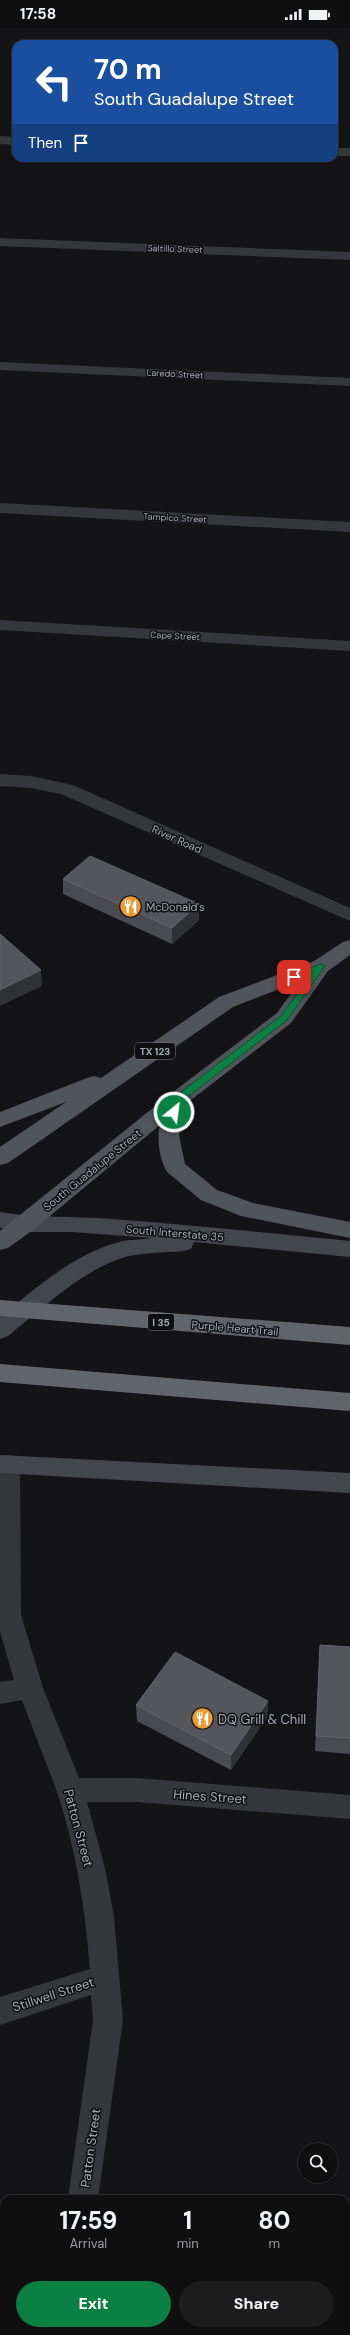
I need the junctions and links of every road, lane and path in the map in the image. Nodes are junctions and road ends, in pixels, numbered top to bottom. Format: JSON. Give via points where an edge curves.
{"nodes":[{"id":1,"x":0,"y":140,"type":"edge"},
{"id":2,"x":12,"y":141,"type":"edge"},
{"id":3,"x":338,"y":152,"type":"edge"},
{"id":4,"x":350,"y":152,"type":"edge"},
{"id":5,"x":0,"y":242,"type":"edge"},
{"id":6,"x":350,"y":256,"type":"edge"},
{"id":7,"x":0,"y":366,"type":"edge"},
{"id":8,"x":350,"y":382,"type":"edge"},
{"id":9,"x":0,"y":508,"type":"edge"},
{"id":10,"x":350,"y":527,"type":"edge"},
{"id":11,"x":0,"y":625,"type":"edge"},
{"id":12,"x":350,"y":646,"type":"edge"},
{"id":13,"x":0,"y":780,"type":"edge"},
{"id":14,"x":350,"y":916,"type":"edge"},
{"id":15,"x":350,"y":946,"type":"edge"},
{"id":16,"x":321,"y":966,"type":"junction"},
{"id":17,"x":131,"y":1068,"type":"junction"},
{"id":18,"x":177,"y":1100,"type":"junction"},
{"id":19,"x":0,"y":1120,"type":"edge"},
{"id":20,"x":0,"y":1158,"type":"edge"},
{"id":21,"x":0,"y":1220,"type":"edge"},
{"id":22,"x":26,"y":1224,"type":"junction"},
{"id":23,"x":350,"y":1230,"type":"edge"},
{"id":24,"x":226,"y":1238,"type":"junction"},
{"id":25,"x":0,"y":1242,"type":"edge"},
{"id":26,"x":350,"y":1249,"type":"edge"},
{"id":27,"x":0,"y":1308,"type":"edge"},
{"id":28,"x":0,"y":1330,"type":"edge"},
{"id":29,"x":350,"y":1336,"type":"edge"},
{"id":30,"x":0,"y":1373,"type":"edge"},
{"id":31,"x":350,"y":1402,"type":"edge"},
{"id":32,"x":3,"y":1463,"type":"edge"},
{"id":33,"x":350,"y":1483,"type":"edge"},
{"id":34,"x":30,"y":1688,"type":"junction"},
{"id":35,"x":0,"y":1693,"type":"edge"},
{"id":36,"x":70,"y":1790,"type":"junction"},
{"id":37,"x":350,"y":1807,"type":"edge"},
{"id":38,"x":106,"y":1978,"type":"junction"},
{"id":39,"x":0,"y":2011,"type":"edge"},
{"id":40,"x":84,"y":2195,"type":"edge"}],
"edges":[{"from":1,"to":2,"type":"street"},
{"from":3,"to":4,"type":"street"},
{"from":5,"to":6,"type":"street","name":"Saltillo Street"},
{"from":7,"to":8,"type":"street","name":"Laredo Street"},
{"from":9,"to":10,"type":"street","name":"Tampico Street"},
{"from":11,"to":12,"type":"street","name":"Cape Street"},
{"from":13,"to":14,"type":"street","name":"River Road","via":[[31,782],[66,789]]},
{"from":15,"to":16,"type":"main road","name":"South Guadalupe Street","number":"TX 123"},
{"from":16,"to":17,"type":"main road","name":"South Guadalupe Street","number":"TX 123","via":[[226,1002]]},
{"from":16,"to":18,"type":"main road","name":"South Guadalupe Street","number":"TX 123","via":[[284,1018]]},
{"from":17,"to":19,"type":"main road"},
{"from":17,"to":20,"type":"main road","name":"South Guadalupe Street","number":"TX 123"},
{"from":18,"to":22,"type":"main road","name":"South Guadalupe Street","number":"TX 123"},
{"from":18,"to":23,"type":"main road","via":[[168,1135],[175,1167],[209,1195],[249,1210]]},
{"from":21,"to":22,"type":"main road","name":"South Interstate 35"},
{"from":22,"to":24,"type":"main road","name":"South Interstate 35","via":[[72,1224]]},
{"from":22,"to":25,"type":"main road","name":"South Guadalupe Street","number":"TX 123"},
{"from":24,"to":26,"type":"main road","name":"South Interstate 35"},
{"from":24,"to":28,"type":"main road","via":[[118,1250],[82,1268],[51,1289]]},
{"from":27,"to":29,"type":"highway","name":"Purple Heart Trail","number":"I 35","via":[[321,1336]]},
{"from":30,"to":31,"type":"highway"},
{"from":32,"to":33,"type":"main road"},
{"from":32,"to":34,"type":"street","name":"Patton Street","via":[[8,1615]]},
{"from":34,"to":35,"type":"street"},
{"from":34,"to":36,"type":"street","name":"Patton Street"},
{"from":36,"to":37,"type":"street","name":"Hines Street","via":[[136,1790]]},
{"from":36,"to":38,"type":"street","name":"Patton Street","via":[[96,1896]]},
{"from":38,"to":39,"type":"street","name":"Stillwell Street"},
{"from":38,"to":40,"type":"street","name":"Patton Street","via":[[108,2020]]}]}
